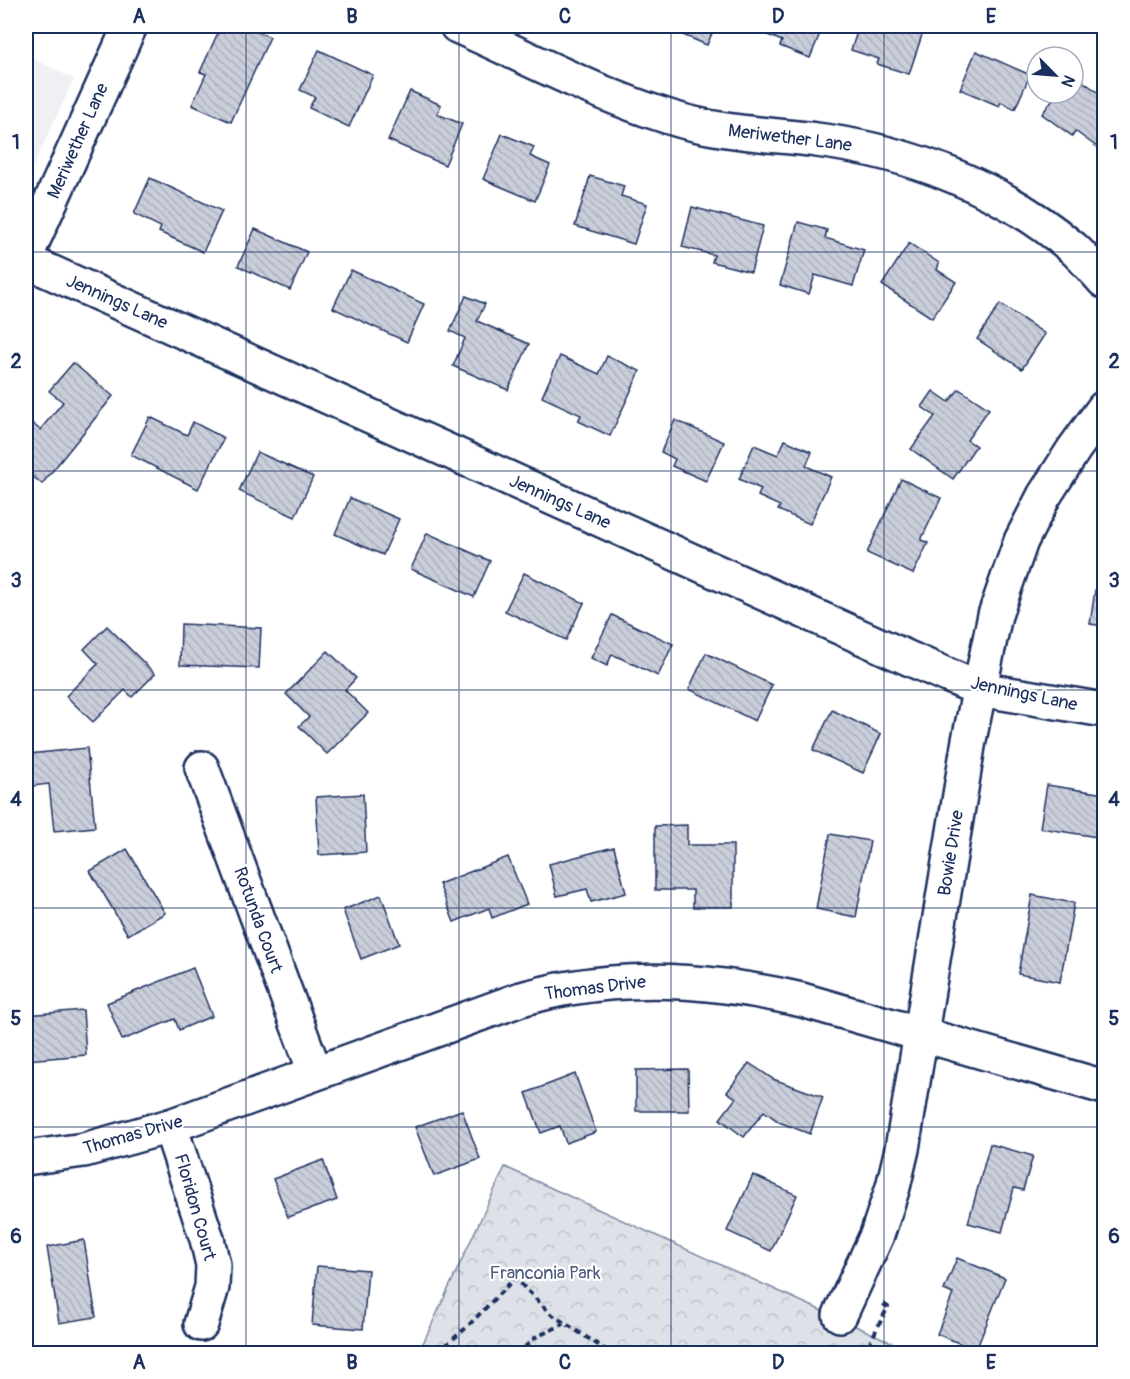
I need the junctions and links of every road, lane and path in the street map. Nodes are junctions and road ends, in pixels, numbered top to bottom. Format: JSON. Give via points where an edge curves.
{"nodes":[{"id":1,"x":130,"y":26,"type":"edge"},
{"id":2,"x":457,"y":26,"type":"edge"},
{"id":3,"x":26,"y":256,"type":"edge"},
{"id":4,"x":26,"y":261,"type":"edge"},
{"id":5,"x":1104,"y":280,"type":"edge"},
{"id":6,"x":1104,"y":408,"type":"edge"},
{"id":7,"x":979,"y":689,"type":"junction"},
{"id":8,"x":1104,"y":710,"type":"edge"},
{"id":9,"x":202,"y":768,"type":"dead end"},
{"id":10,"x":921,"y":1035,"type":"junction"},
{"id":11,"x":315,"y":1072,"type":"junction"},
{"id":12,"x":1104,"y":1087,"type":"edge"},
{"id":13,"x":170,"y":1126,"type":"junction"},
{"id":14,"x":26,"y":1158,"type":"edge"},
{"id":15,"x":840,"y":1316,"type":"dead end"},
{"id":16,"x":565,"y":1323,"type":"junction"},
{"id":17,"x":201,"y":1324,"type":"dead end"},
{"id":18,"x":440,"y":1353,"type":"edge"},
{"id":19,"x":517,"y":1353,"type":"edge"},
{"id":20,"x":612,"y":1353,"type":"edge"}],
"edges":[{"from":1,"to":3,"type":"street","name":"Meriwether Lane"},
{"from":2,"to":5,"type":"street","name":"Meriwether Lane","via":[[670,118],[732,132],[867,149],[956,177],[1051,231]]},
{"from":4,"to":7,"type":"street","name":"Jennings Lane"},
{"from":6,"to":7,"type":"street","name":"Bowie Drive","via":[[1044,496],[1021,541],[995,615]]},
{"from":7,"to":8,"type":"street","name":"Jennings Lane"},
{"from":7,"to":10,"type":"street","name":"Bowie Drive"},
{"from":9,"to":11,"type":"street","name":"Rotunda Court"},
{"from":10,"to":11,"type":"street","name":"Thomas Drive","via":[[753,989],[689,981],[629,981],[521,999]]},
{"from":10,"to":12,"type":"street","name":"Thomas Drive"},
{"from":10,"to":15,"type":"street","name":"Bowie Drive","via":[[893,1186],[877,1235]]},
{"from":11,"to":13,"type":"street","name":"Thomas Drive"},
{"from":13,"to":14,"type":"street","name":"Thomas Drive","via":[[84,1150]]},
{"from":13,"to":17,"type":"street","name":"Floridon Court","via":[[213,1265],[210,1296]]},
{"from":16,"to":18,"type":"path","via":[[515,1278]]},
{"from":16,"to":19,"type":"path","via":[[536,1337]]},
{"from":16,"to":20,"type":"path"}]}
